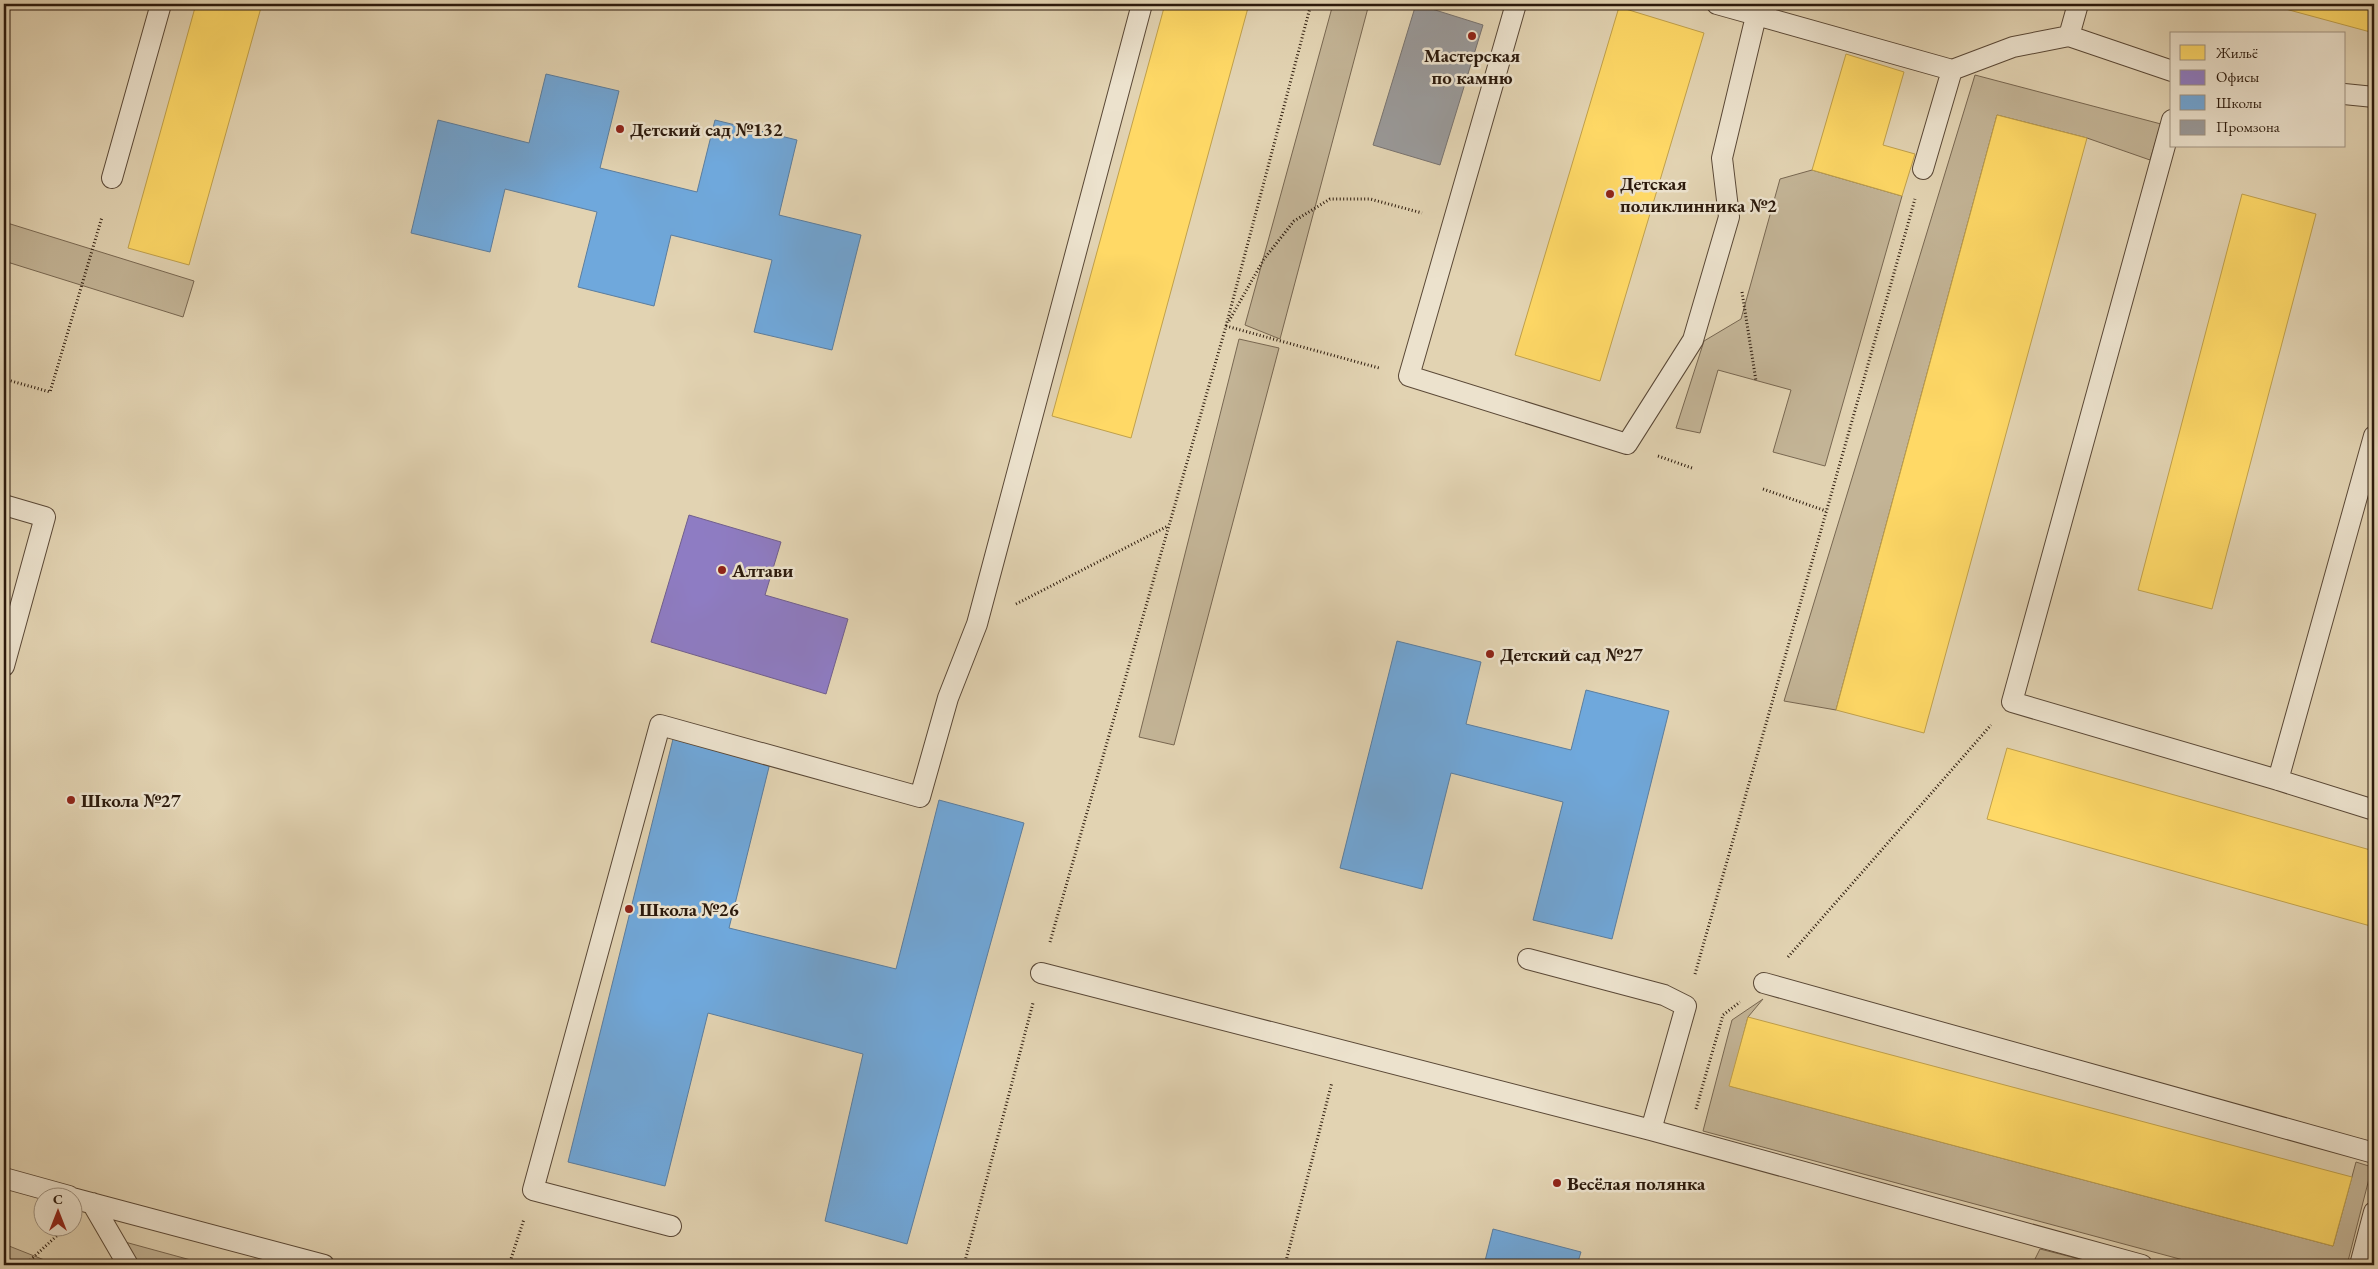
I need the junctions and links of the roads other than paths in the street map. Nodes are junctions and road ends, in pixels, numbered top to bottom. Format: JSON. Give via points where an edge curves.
{"nodes":[{"id":1,"x":161,"y":4,"type":"edge"},
{"id":2,"x":1142,"y":4,"type":"edge"},
{"id":3,"x":1516,"y":4,"type":"edge"},
{"id":4,"x":1717,"y":4,"type":"edge"},
{"id":5,"x":2078,"y":4,"type":"edge"},
{"id":6,"x":1756,"y":16,"type":"junction"},
{"id":7,"x":2069,"y":36,"type":"junction"},
{"id":8,"x":1952,"y":70,"type":"junction"},
{"id":9,"x":2170,"y":70,"type":"edge"},
{"id":10,"x":2346,"y":94,"type":"edge"},
{"id":11,"x":2374,"y":98,"type":"edge"},
{"id":12,"x":2170,"y":127,"type":"edge"},
{"id":13,"x":1923,"y":169,"type":"road end"},
{"id":14,"x":112,"y":178,"type":"dead end"},
{"id":15,"x":2374,"y":436,"type":"edge"},
{"id":16,"x":4,"y":505,"type":"edge"},
{"id":17,"x":4,"y":666,"type":"edge"},
{"id":18,"x":2278,"y":780,"type":"junction"},
{"id":19,"x":2374,"y":810,"type":"edge"},
{"id":20,"x":1528,"y":959,"type":"dead end"},
{"id":21,"x":1041,"y":973,"type":"road end"},
{"id":22,"x":1764,"y":983,"type":"road end"},
{"id":23,"x":1652,"y":1130,"type":"junction"},
{"id":24,"x":2374,"y":1153,"type":"edge"},
{"id":25,"x":4,"y":1178,"type":"edge"},
{"id":26,"x":33,"y":1186,"type":"edge"},
{"id":27,"x":82,"y":1200,"type":"edge"},
{"id":28,"x":92,"y":1203,"type":"junction"},
{"id":29,"x":2374,"y":1212,"type":"edge"},
{"id":30,"x":671,"y":1226,"type":"dead end"},
{"id":31,"x":128,"y":1265,"type":"edge"},
{"id":32,"x":324,"y":1265,"type":"edge"},
{"id":33,"x":2142,"y":1265,"type":"edge"},
{"id":34,"x":2360,"y":1265,"type":"edge"}],
"edges":[{"from":1,"to":14,"type":"lane"},
{"from":2,"to":30,"type":"lane","via":[[978,624],[948,698],[920,797],[660,725],[533,1190]]},
{"from":3,"to":6,"type":"lane","via":[[1408,376],[1627,444],[1693,340],[1729,217],[1722,158]]},
{"from":4,"to":6,"type":"lane"},
{"from":5,"to":7,"type":"lane"},
{"from":6,"to":8,"type":"lane"},
{"from":7,"to":8,"type":"lane","via":[[2013,47]]},
{"from":7,"to":9,"type":"lane"},
{"from":8,"to":13,"type":"lane"},
{"from":10,"to":11,"type":"lane"},
{"from":12,"to":18,"type":"lane","via":[[2012,702]]},
{"from":15,"to":18,"type":"lane"},
{"from":16,"to":17,"type":"lane","via":[[45,517]]},
{"from":18,"to":19,"type":"lane"},
{"from":20,"to":23,"type":"lane","via":[[1664,995],[1686,1006]]},
{"from":21,"to":23,"type":"lane"},
{"from":22,"to":24,"type":"lane"},
{"from":23,"to":33,"type":"lane"},
{"from":25,"to":26,"type":"lane"},
{"from":27,"to":28,"type":"lane"},
{"from":28,"to":31,"type":"lane"},
{"from":28,"to":32,"type":"lane"},
{"from":29,"to":34,"type":"lane"}]}
